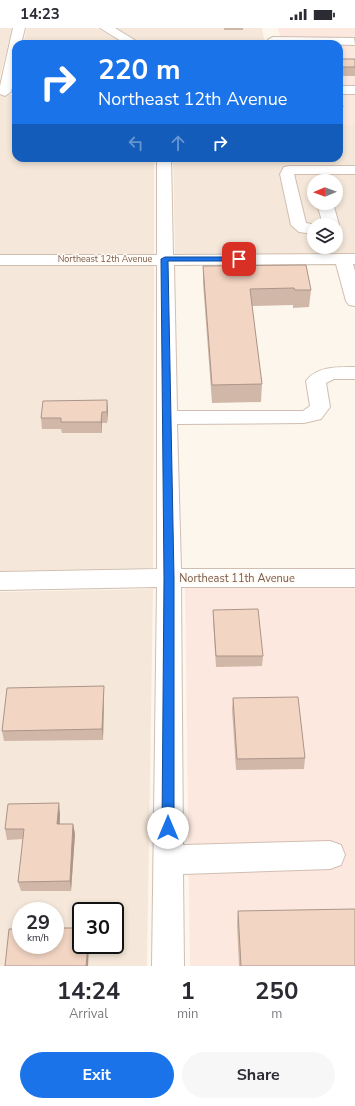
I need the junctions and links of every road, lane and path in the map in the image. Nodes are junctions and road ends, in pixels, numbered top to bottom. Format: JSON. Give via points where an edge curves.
{"nodes":[{"id":1,"x":19,"y":28,"type":"edge"},
{"id":2,"x":106,"y":28,"type":"edge"},
{"id":3,"x":270,"y":28,"type":"edge"},
{"id":4,"x":17,"y":40,"type":"edge"},
{"id":5,"x":128,"y":40,"type":"edge"},
{"id":6,"x":273,"y":40,"type":"edge"},
{"id":7,"x":343,"y":42,"type":"edge"},
{"id":8,"x":354,"y":42,"type":"edge"},
{"id":9,"x":12,"y":65,"type":"edge"},
{"id":10,"x":343,"y":90,"type":"edge"},
{"id":11,"x":355,"y":90,"type":"edge"},
{"id":12,"x":7,"y":92,"type":"edge"},
{"id":13,"x":164,"y":162,"type":"edge"},
{"id":14,"x":355,"y":170,"type":"edge"},
{"id":15,"x":309,"y":174,"type":"edge"},
{"id":16,"x":331,"y":174,"type":"edge"},
{"id":17,"x":307,"y":229,"type":"edge"},
{"id":18,"x":165,"y":259,"type":"junction"},
{"id":19,"x":349,"y":259,"type":"edge"},
{"id":20,"x":0,"y":260,"type":"edge"},
{"id":21,"x":355,"y":301,"type":"edge"},
{"id":22,"x":355,"y":373,"type":"edge"},
{"id":23,"x":167,"y":418,"type":"junction"},
{"id":24,"x":169,"y":578,"type":"junction"},
{"id":25,"x":355,"y":578,"type":"edge"},
{"id":26,"x":0,"y":581,"type":"edge"},
{"id":27,"x":330,"y":855,"type":"dead end"},
{"id":28,"x":168,"y":860,"type":"junction"},
{"id":29,"x":168,"y":966,"type":"edge"}],
"edges":[{"from":1,"to":4,"type":"street"},
{"from":2,"to":5,"type":"street"},
{"from":3,"to":6,"type":"street"},
{"from":7,"to":8,"type":"street"},
{"from":9,"to":12,"type":"street"},
{"from":10,"to":11,"type":"street"},
{"from":13,"to":18,"type":"street"},
{"from":14,"to":16,"type":"street"},
{"from":15,"to":17,"type":"street","via":[[290,170],[287,174],[299,226]]},
{"from":18,"to":19,"type":"street","name":"Northeast 12th Avenue"},
{"from":18,"to":20,"type":"street","name":"Northeast 12th Avenue"},
{"from":18,"to":23,"type":"street"},
{"from":19,"to":21,"type":"street"},
{"from":22,"to":23,"type":"street","via":[[320,377],[316,381],[320,407],[314,414],[304,417]]},
{"from":23,"to":24,"type":"street"},
{"from":24,"to":25,"type":"street","name":"Northeast 11th Avenue"},
{"from":24,"to":26,"type":"street","name":"Northeast 11th Avenue"},
{"from":24,"to":28,"type":"street"},
{"from":27,"to":28,"type":"street"},
{"from":28,"to":29,"type":"street"}]}
